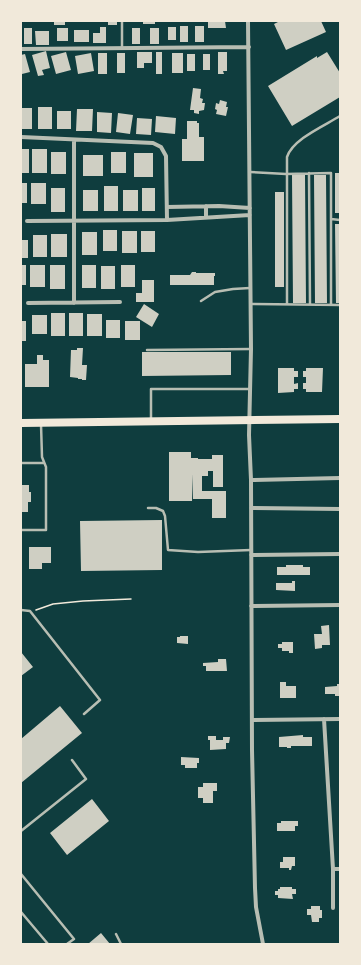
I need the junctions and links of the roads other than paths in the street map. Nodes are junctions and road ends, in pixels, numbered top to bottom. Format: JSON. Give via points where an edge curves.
{"nodes":[{"id":1,"x":122,"y":21,"type":"edge"},
{"id":2,"x":248,"y":21,"type":"edge"},
{"id":3,"x":122,"y":47,"type":"junction"},
{"id":4,"x":249,"y":47,"type":"junction"},
{"id":5,"x":21,"y":49,"type":"edge"},
{"id":6,"x":340,"y":116,"type":"edge"},
{"id":7,"x":21,"y":138,"type":"edge"},
{"id":8,"x":74,"y":140,"type":"junction"},
{"id":9,"x":250,"y":172,"type":"junction"},
{"id":10,"x":309,"y":173,"type":"junction"},
{"id":11,"x":286,"y":174,"type":"junction"},
{"id":12,"x":206,"y":206,"type":"junction"},
{"id":13,"x":167,"y":207,"type":"junction"},
{"id":14,"x":250,"y":208,"type":"junction"},
{"id":15,"x":250,"y":215,"type":"junction"},
{"id":16,"x":206,"y":218,"type":"junction"},
{"id":17,"x":331,"y":219,"type":"junction"},
{"id":18,"x":166,"y":220,"type":"junction"},
{"id":19,"x":340,"y":220,"type":"edge"},
{"id":20,"x":74,"y":221,"type":"junction"},
{"id":21,"x":27,"y":222,"type":"dead end"},
{"id":22,"x":250,"y":288,"type":"junction"},
{"id":23,"x":201,"y":301,"type":"dead end"},
{"id":24,"x":120,"y":302,"type":"dead end"},
{"id":25,"x":28,"y":303,"type":"dead end"},
{"id":26,"x":74,"y":303,"type":"junction"},
{"id":27,"x":251,"y":304,"type":"junction"},
{"id":28,"x":287,"y":304,"type":"junction"},
{"id":29,"x":310,"y":304,"type":"junction"},
{"id":30,"x":331,"y":304,"type":"junction"},
{"id":31,"x":340,"y":305,"type":"edge"},
{"id":32,"x":251,"y":349,"type":"junction"},
{"id":33,"x":147,"y":350,"type":"dead end"},
{"id":34,"x":250,"y":388,"type":"junction"},
{"id":35,"x":340,"y":419,"type":"edge"},
{"id":36,"x":250,"y":420,"type":"junction"},
{"id":37,"x":151,"y":421,"type":"junction"},
{"id":38,"x":41,"y":422,"type":"junction"},
{"id":39,"x":21,"y":423,"type":"edge"},
{"id":40,"x":21,"y":463,"type":"edge"},
{"id":41,"x":44,"y":463,"type":"junction"},
{"id":42,"x":340,"y":478,"type":"edge"},
{"id":43,"x":251,"y":480,"type":"junction"},
{"id":44,"x":148,"y":508,"type":"dead end"},
{"id":45,"x":251,"y":508,"type":"junction"},
{"id":46,"x":340,"y":509,"type":"edge"},
{"id":47,"x":21,"y":530,"type":"edge"},
{"id":48,"x":251,"y":552,"type":"junction"},
{"id":49,"x":340,"y":554,"type":"edge"},
{"id":50,"x":340,"y":605,"type":"edge"},
{"id":51,"x":251,"y":606,"type":"junction"},
{"id":52,"x":21,"y":610,"type":"edge"},
{"id":53,"x":84,"y":714,"type":"dead end"},
{"id":54,"x":340,"y":718,"type":"edge"},
{"id":55,"x":324,"y":719,"type":"junction"},
{"id":56,"x":252,"y":720,"type":"junction"},
{"id":57,"x":72,"y":760,"type":"dead end"},
{"id":58,"x":21,"y":831,"type":"edge"},
{"id":59,"x":333,"y":869,"type":"junction"},
{"id":60,"x":340,"y":869,"type":"edge"},
{"id":61,"x":21,"y":874,"type":"edge"},
{"id":62,"x":333,"y":908,"type":"dead end"},
{"id":63,"x":21,"y":912,"type":"edge"},
{"id":64,"x":116,"y":934,"type":"dead end"},
{"id":65,"x":48,"y":944,"type":"edge"},
{"id":66,"x":68,"y":944,"type":"edge"},
{"id":67,"x":121,"y":944,"type":"edge"},
{"id":68,"x":263,"y":944,"type":"edge"}],
"edges":[{"from":1,"to":3,"type":"lane"},
{"from":2,"to":4,"type":"street"},
{"from":3,"to":4,"type":"street"},
{"from":3,"to":5,"type":"street"},
{"from":4,"to":9,"type":"street"},
{"from":6,"to":11,"type":"lane","via":[[289,150]]},
{"from":7,"to":8,"type":"street"},
{"from":8,"to":13,"type":"street","via":[[153,143],[161,147],[166,156]]},
{"from":8,"to":20,"type":"street"},
{"from":9,"to":11,"type":"lane"},
{"from":9,"to":14,"type":"street"},
{"from":10,"to":11,"type":"lane"},
{"from":10,"to":17,"type":"lane","via":[[331,173]]},
{"from":10,"to":29,"type":"lane"},
{"from":11,"to":28,"type":"lane"},
{"from":12,"to":13,"type":"street"},
{"from":12,"to":14,"type":"street"},
{"from":12,"to":16,"type":"street"},
{"from":13,"to":18,"type":"street"},
{"from":14,"to":15,"type":"street"},
{"from":15,"to":16,"type":"street"},
{"from":15,"to":22,"type":"street"},
{"from":16,"to":18,"type":"street"},
{"from":17,"to":19,"type":"lane"},
{"from":17,"to":30,"type":"lane"},
{"from":18,"to":20,"type":"street"},
{"from":20,"to":21,"type":"street"},
{"from":20,"to":26,"type":"street"},
{"from":22,"to":23,"type":"lane","via":[[215,292]]},
{"from":22,"to":27,"type":"street"},
{"from":24,"to":26,"type":"street"},
{"from":25,"to":26,"type":"street"},
{"from":27,"to":28,"type":"lane"},
{"from":27,"to":32,"type":"street"},
{"from":28,"to":29,"type":"lane"},
{"from":29,"to":30,"type":"lane"},
{"from":30,"to":31,"type":"lane"},
{"from":32,"to":33,"type":"lane"},
{"from":32,"to":34,"type":"street"},
{"from":34,"to":36,"type":"street"},
{"from":34,"to":37,"type":"lane","via":[[151,389]]},
{"from":35,"to":36,"type":"main road"},
{"from":36,"to":37,"type":"main road"},
{"from":36,"to":43,"type":"street"},
{"from":37,"to":38,"type":"main road"},
{"from":38,"to":39,"type":"main road"},
{"from":38,"to":41,"type":"lane"},
{"from":40,"to":41,"type":"lane"},
{"from":41,"to":47,"type":"lane","via":[[46,530]]},
{"from":42,"to":43,"type":"street"},
{"from":43,"to":45,"type":"street"},
{"from":44,"to":48,"type":"lane","via":[[163,511],[168,550]]},
{"from":45,"to":46,"type":"street"},
{"from":45,"to":48,"type":"street"},
{"from":48,"to":49,"type":"street"},
{"from":48,"to":51,"type":"street"},
{"from":50,"to":51,"type":"street"},
{"from":51,"to":56,"type":"street"},
{"from":52,"to":53,"type":"lane","via":[[30,611],[100,700]]},
{"from":54,"to":55,"type":"street"},
{"from":55,"to":56,"type":"street"},
{"from":55,"to":59,"type":"street"},
{"from":56,"to":68,"type":"street","via":[[255,888]]},
{"from":57,"to":58,"type":"lane","via":[[86,779]]},
{"from":59,"to":60,"type":"street"},
{"from":59,"to":62,"type":"street"},
{"from":61,"to":66,"type":"lane","via":[[74,939]]},
{"from":63,"to":65,"type":"lane"},
{"from":64,"to":67,"type":"lane"}]}
